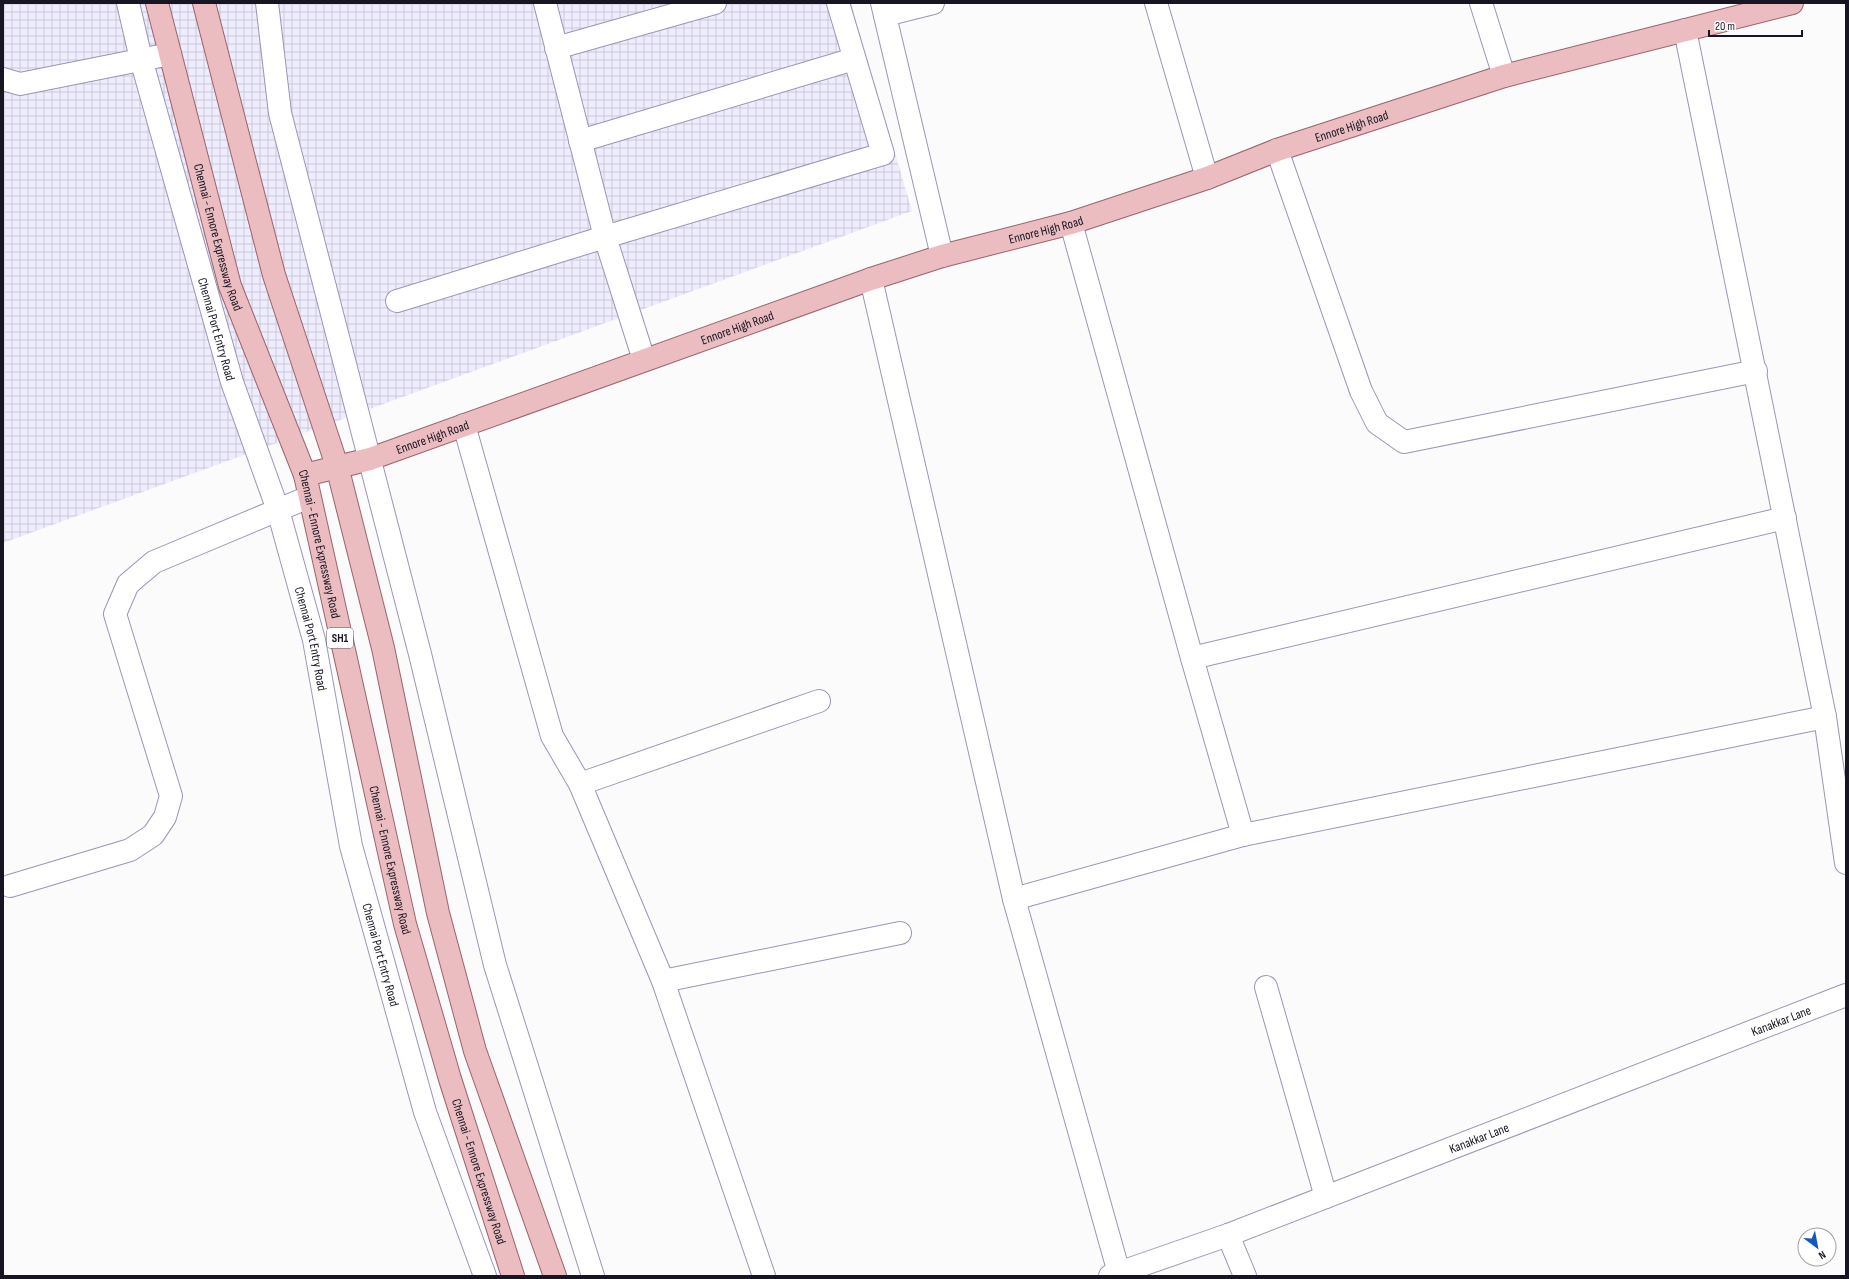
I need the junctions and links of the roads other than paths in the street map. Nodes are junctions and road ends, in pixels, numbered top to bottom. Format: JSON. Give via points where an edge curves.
{"nodes":[{"id":1,"x":128,"y":3,"type":"edge"},
{"id":2,"x":157,"y":3,"type":"edge"},
{"id":3,"x":204,"y":3,"type":"edge"},
{"id":4,"x":267,"y":3,"type":"edge"},
{"id":5,"x":545,"y":3,"type":"edge"},
{"id":6,"x":715,"y":3,"type":"edge"},
{"id":7,"x":838,"y":3,"type":"edge"},
{"id":8,"x":933,"y":3,"type":"edge"},
{"id":9,"x":1156,"y":3,"type":"edge"},
{"id":10,"x":1481,"y":3,"type":"edge"},
{"id":11,"x":1792,"y":3,"type":"edge"},
{"id":12,"x":883,"y":9,"type":"edge"},
{"id":13,"x":1685,"y":30,"type":"junction"},
{"id":14,"x":556,"y":48,"type":"junction"},
{"id":15,"x":170,"y":54,"type":"junction"},
{"id":16,"x":854,"y":59,"type":"junction"},
{"id":17,"x":141,"y":60,"type":"junction"},
{"id":18,"x":1504,"y":76,"type":"junction"},
{"id":19,"x":3,"y":79,"type":"edge"},
{"id":20,"x":580,"y":141,"type":"junction"},
{"id":21,"x":1277,"y":150,"type":"junction"},
{"id":22,"x":1207,"y":178,"type":"junction"},
{"id":23,"x":1071,"y":224,"type":"junction"},
{"id":24,"x":605,"y":237,"type":"junction"},
{"id":25,"x":942,"y":256,"type":"junction"},
{"id":26,"x":871,"y":279,"type":"junction"},
{"id":27,"x":397,"y":301,"type":"dead end"},
{"id":28,"x":644,"y":360,"type":"junction"},
{"id":29,"x":1756,"y":371,"type":"junction"},
{"id":30,"x":464,"y":425,"type":"junction"},
{"id":31,"x":370,"y":459,"type":"junction"},
{"id":32,"x":337,"y":466,"type":"junction"},
{"id":33,"x":305,"y":475,"type":"junction"},
{"id":34,"x":309,"y":497,"type":"junction"},
{"id":35,"x":278,"y":510,"type":"junction"},
{"id":36,"x":1785,"y":518,"type":"junction"},
{"id":37,"x":1192,"y":658,"type":"junction"},
{"id":38,"x":819,"y":700,"type":"dead end"},
{"id":39,"x":1825,"y":717,"type":"junction"},
{"id":40,"x":580,"y":784,"type":"junction"},
{"id":41,"x":1243,"y":835,"type":"junction"},
{"id":42,"x":1846,"y":863,"type":"edge"},
{"id":43,"x":10,"y":886,"type":"dead end"},
{"id":44,"x":1014,"y":899,"type":"junction"},
{"id":45,"x":900,"y":933,"type":"dead end"},
{"id":46,"x":663,"y":981,"type":"junction"},
{"id":47,"x":1266,"y":987,"type":"dead end"},
{"id":48,"x":1846,"y":995,"type":"edge"},
{"id":49,"x":1326,"y":1196,"type":"junction"},
{"id":50,"x":1228,"y":1235,"type":"junction"},
{"id":51,"x":1115,"y":1275,"type":"edge"},
{"id":52,"x":485,"y":1276,"type":"edge"},
{"id":53,"x":513,"y":1276,"type":"edge"},
{"id":54,"x":555,"y":1276,"type":"edge"},
{"id":55,"x":593,"y":1276,"type":"edge"},
{"id":56,"x":764,"y":1276,"type":"edge"},
{"id":57,"x":1244,"y":1276,"type":"edge"}],
"edges":[{"from":1,"to":17,"type":"street","name":"Chennai Port Entry Road"},
{"from":2,"to":15,"type":"main road","name":"Chennai - Ennore Expressway Road","number":"SH1"},
{"from":3,"to":32,"type":"main road","via":[[274,275]]},
{"from":4,"to":31,"type":"street","via":[[280,113]]},
{"from":5,"to":14,"type":"street"},
{"from":6,"to":14,"type":"street"},
{"from":7,"to":16,"type":"street"},
{"from":8,"to":12,"type":"street"},
{"from":9,"to":22,"type":"street"},
{"from":10,"to":18,"type":"street"},
{"from":11,"to":13,"type":"main road","name":"Ennore High Road"},
{"from":12,"to":25,"type":"street"},
{"from":13,"to":18,"type":"main road","name":"Ennore High Road"},
{"from":13,"to":29,"type":"street"},
{"from":14,"to":20,"type":"street"},
{"from":15,"to":17,"type":"street"},
{"from":15,"to":33,"type":"main road","name":"Chennai - Ennore Expressway Road","number":"SH1","via":[[230,286]]},
{"from":16,"to":20,"type":"street"},
{"from":16,"to":24,"type":"street","via":[[883,154]]},
{"from":17,"to":19,"type":"street","via":[[20,84]]},
{"from":17,"to":35,"type":"street","name":"Chennai Port Entry Road","via":[[232,382]]},
{"from":18,"to":21,"type":"main road","name":"Ennore High Road"},
{"from":20,"to":24,"type":"street"},
{"from":21,"to":22,"type":"main road","name":"Ennore High Road"},
{"from":21,"to":29,"type":"street","via":[[1361,391],[1377,423],[1404,442]]},
{"from":22,"to":23,"type":"main road","name":"Ennore High Road"},
{"from":23,"to":25,"type":"main road","name":"Ennore High Road"},
{"from":23,"to":37,"type":"street"},
{"from":24,"to":27,"type":"street"},
{"from":24,"to":28,"type":"street"},
{"from":25,"to":26,"type":"main road","name":"Ennore High Road"},
{"from":26,"to":28,"type":"main road","name":"Ennore High Road"},
{"from":26,"to":44,"type":"street"},
{"from":28,"to":30,"type":"main road","name":"Ennore High Road"},
{"from":29,"to":36,"type":"street"},
{"from":30,"to":31,"type":"main road","name":"Ennore High Road"},
{"from":30,"to":40,"type":"street","via":[[552,736]]},
{"from":31,"to":32,"type":"main road","name":"Ennore High Road"},
{"from":31,"to":55,"type":"street","via":[[495,964]]},
{"from":32,"to":33,"type":"main road","name":"Ennore High Road"},
{"from":32,"to":54,"type":"main road","via":[[383,648],[438,913],[473,1044]]},
{"from":33,"to":34,"type":"main road","name":"Chennai - Ennore Expressway Road","number":"SH1"},
{"from":34,"to":35,"type":"street"},
{"from":34,"to":53,"type":"main road","name":"Chennai - Ennore Expressway Road","number":"SH1","via":[[405,924],[450,1079]]},
{"from":35,"to":43,"type":"street","via":[[154,562],[128,584],[115,614],[171,796],[165,817],[153,835],[130,850]]},
{"from":35,"to":52,"type":"street","name":"Chennai Port Entry Road","via":[[314,640],[351,846],[425,1112]]},
{"from":36,"to":37,"type":"street"},
{"from":36,"to":39,"type":"street"},
{"from":37,"to":41,"type":"street"},
{"from":38,"to":40,"type":"street"},
{"from":39,"to":41,"type":"street"},
{"from":39,"to":42,"type":"street"},
{"from":40,"to":46,"type":"street"},
{"from":41,"to":44,"type":"street"},
{"from":44,"to":51,"type":"street"},
{"from":45,"to":46,"type":"street"},
{"from":46,"to":56,"type":"street"},
{"from":47,"to":49,"type":"street"},
{"from":48,"to":49,"type":"street","name":"Kanakkar Lane"},
{"from":49,"to":50,"type":"street","name":"Kanakkar Lane"},
{"from":50,"to":51,"type":"street","name":"Kanakkar Lane"},
{"from":50,"to":57,"type":"street"}]}
